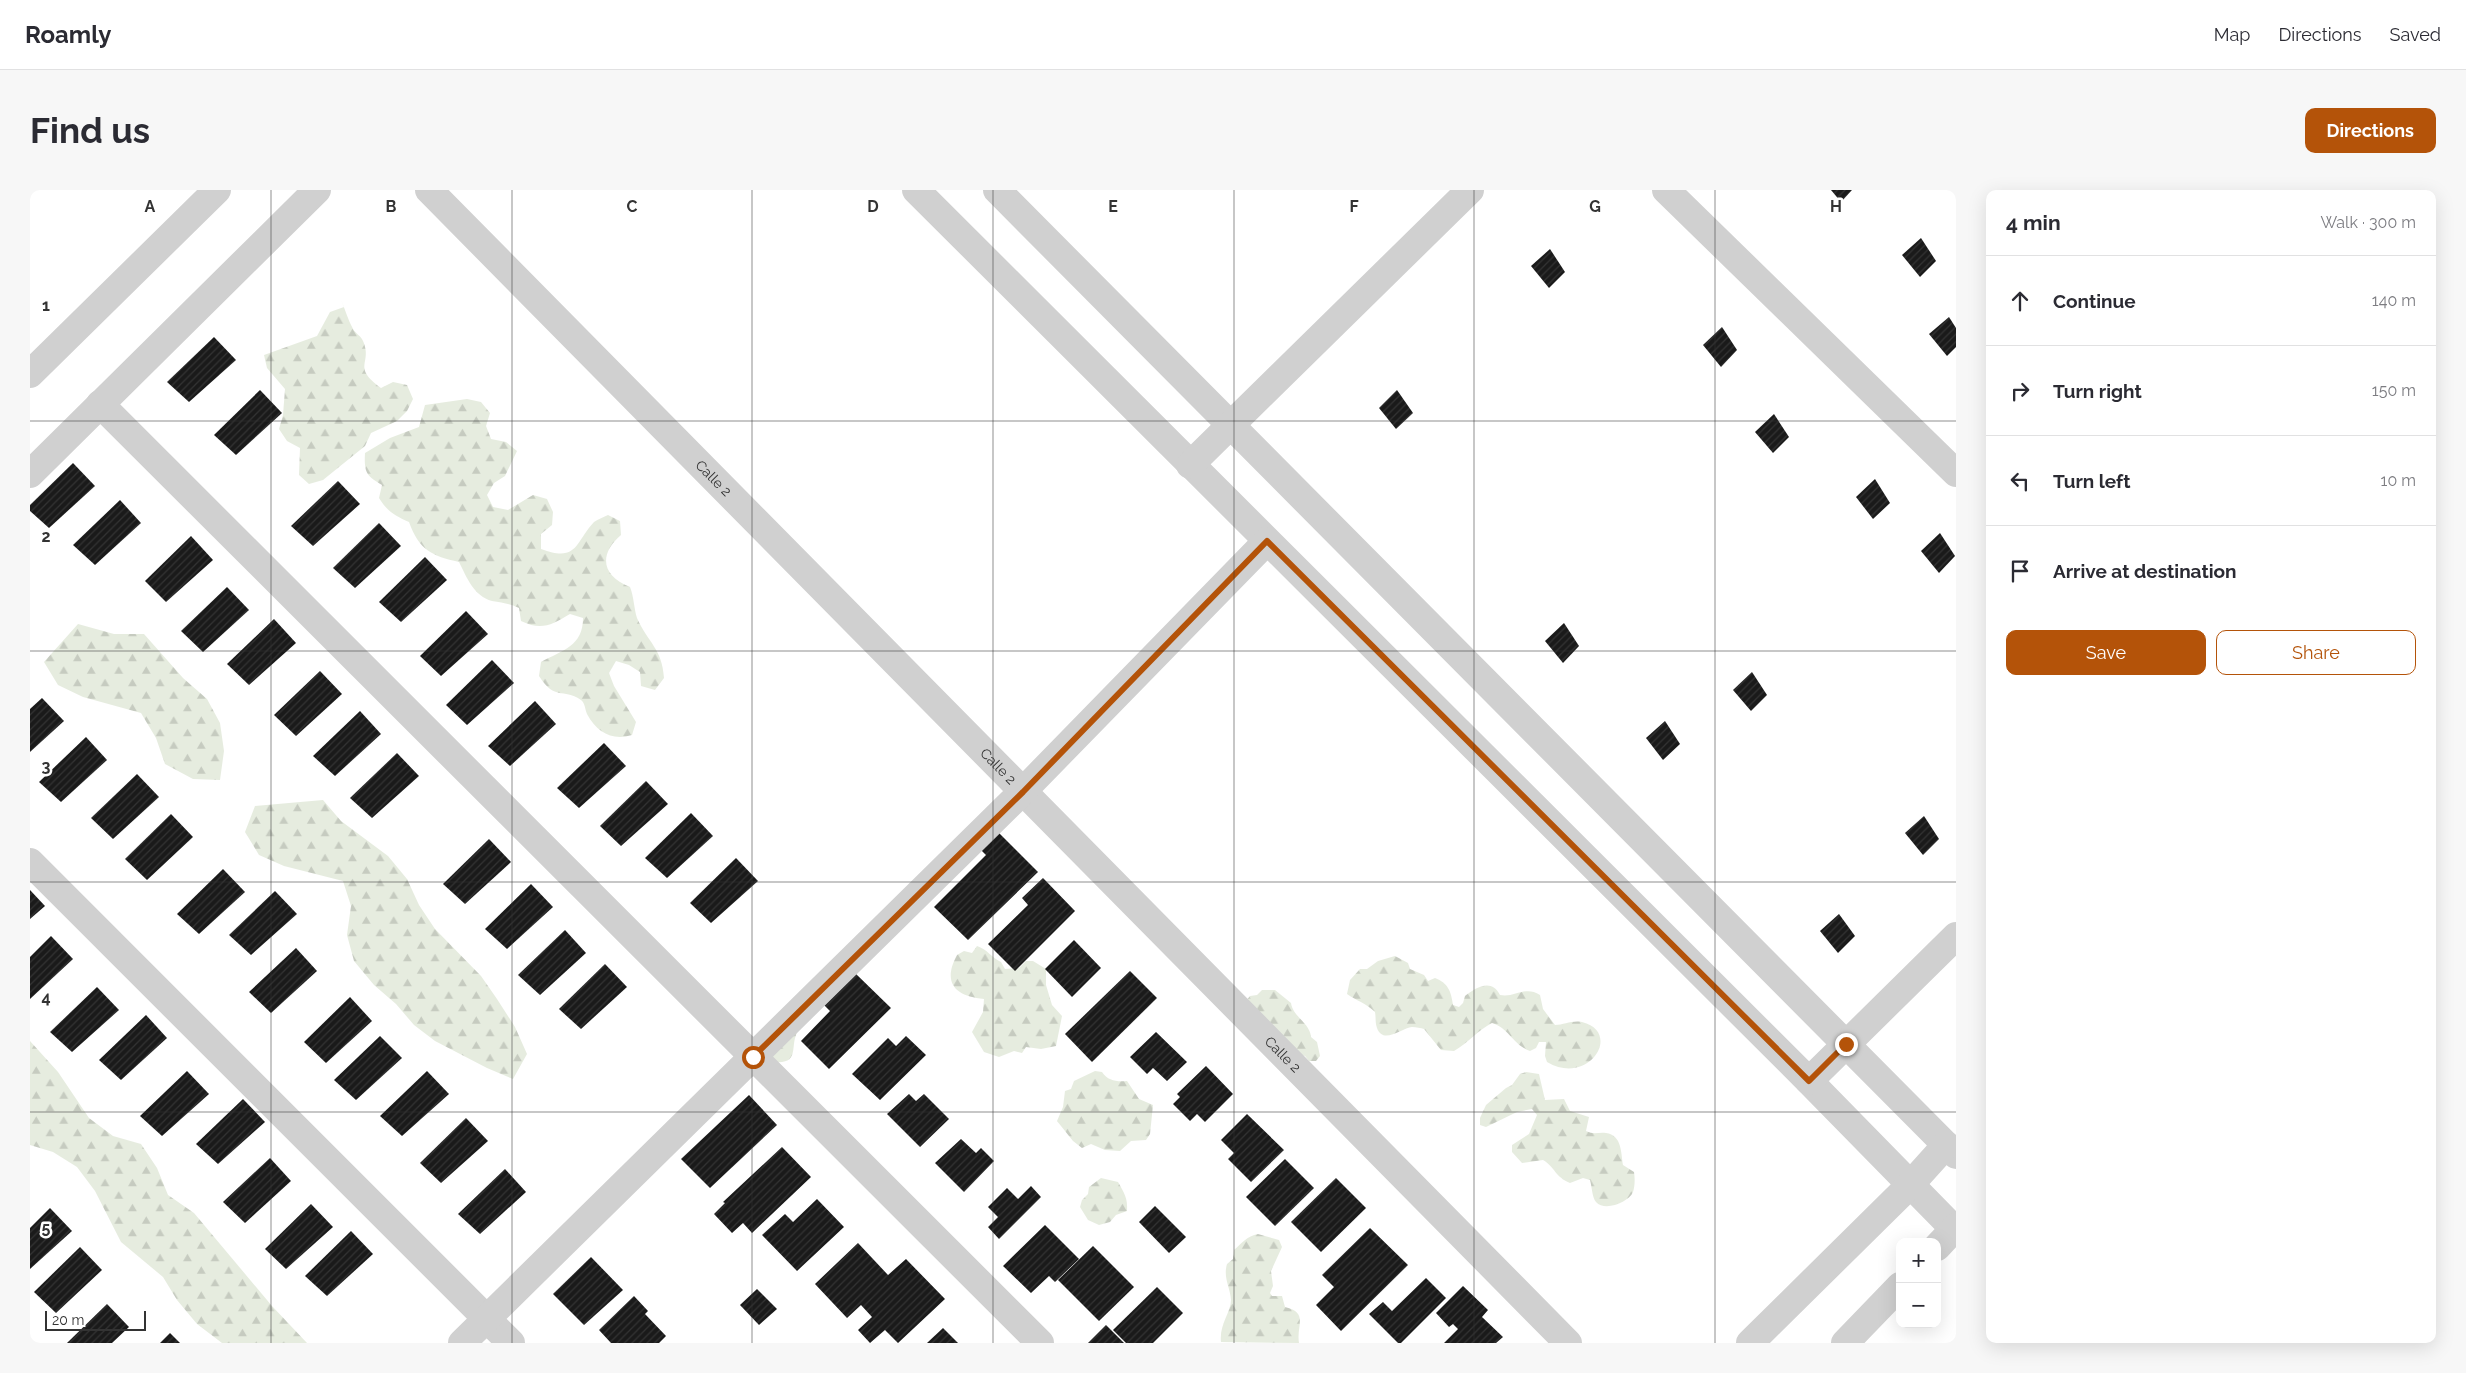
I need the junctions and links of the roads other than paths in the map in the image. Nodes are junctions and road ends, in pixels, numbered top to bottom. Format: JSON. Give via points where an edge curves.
{"nodes":[{"id":1,"x":217,"y":190,"type":"edge"},
{"id":2,"x":317,"y":190,"type":"edge"},
{"id":3,"x":429,"y":190,"type":"edge"},
{"id":4,"x":916,"y":190,"type":"edge"},
{"id":5,"x":997,"y":190,"type":"edge"},
{"id":6,"x":1470,"y":190,"type":"edge"},
{"id":7,"x":1666,"y":190,"type":"edge"},
{"id":8,"x":30,"y":374,"type":"edge"},
{"id":9,"x":100,"y":404,"type":"junction"},
{"id":10,"x":1230,"y":425,"type":"junction"},
{"id":11,"x":1190,"y":465,"type":"junction"},
{"id":12,"x":1956,"y":473,"type":"edge"},
{"id":13,"x":30,"y":474,"type":"edge"},
{"id":14,"x":1267,"y":541,"type":"junction"},
{"id":15,"x":1023,"y":792,"type":"junction"},
{"id":16,"x":30,"y":862,"type":"edge"},
{"id":17,"x":1956,"y":936,"type":"edge"},
{"id":18,"x":1846,"y":1044,"type":"junction"},
{"id":19,"x":753,"y":1057,"type":"junction"},
{"id":20,"x":1809,"y":1081,"type":"junction"},
{"id":21,"x":1951,"y":1150,"type":"edge"},
{"id":22,"x":1910,"y":1185,"type":"junction"},
{"id":23,"x":1951,"y":1234,"type":"edge"},
{"id":24,"x":1896,"y":1290,"type":"edge"},
{"id":25,"x":487,"y":1319,"type":"junction"},
{"id":26,"x":462,"y":1343,"type":"edge"},
{"id":27,"x":511,"y":1343,"type":"edge"},
{"id":28,"x":1040,"y":1343,"type":"edge"},
{"id":29,"x":1568,"y":1343,"type":"edge"},
{"id":30,"x":1750,"y":1343,"type":"edge"},
{"id":31,"x":1845,"y":1343,"type":"edge"}],
"edges":[{"from":1,"to":8,"type":"street"},
{"from":2,"to":9,"type":"street"},
{"from":3,"to":15,"type":"street","name":"Calle 2"},
{"from":4,"to":11,"type":"street"},
{"from":5,"to":10,"type":"street"},
{"from":6,"to":10,"type":"street"},
{"from":7,"to":12,"type":"street"},
{"from":9,"to":13,"type":"street"},
{"from":9,"to":19,"type":"street"},
{"from":10,"to":11,"type":"street"},
{"from":10,"to":18,"type":"street"},
{"from":11,"to":14,"type":"street"},
{"from":14,"to":15,"type":"street"},
{"from":14,"to":20,"type":"street"},
{"from":15,"to":19,"type":"street"},
{"from":15,"to":29,"type":"street","name":"Calle 2"},
{"from":16,"to":25,"type":"street"},
{"from":17,"to":18,"type":"street"},
{"from":18,"to":20,"type":"street"},
{"from":18,"to":21,"type":"street"},
{"from":19,"to":25,"type":"street"},
{"from":19,"to":28,"type":"street"},
{"from":20,"to":22,"type":"street"},
{"from":21,"to":22,"type":"street"},
{"from":22,"to":23,"type":"street"},
{"from":22,"to":30,"type":"street"},
{"from":24,"to":31,"type":"street"},
{"from":25,"to":26,"type":"street"},
{"from":25,"to":27,"type":"street"}]}
